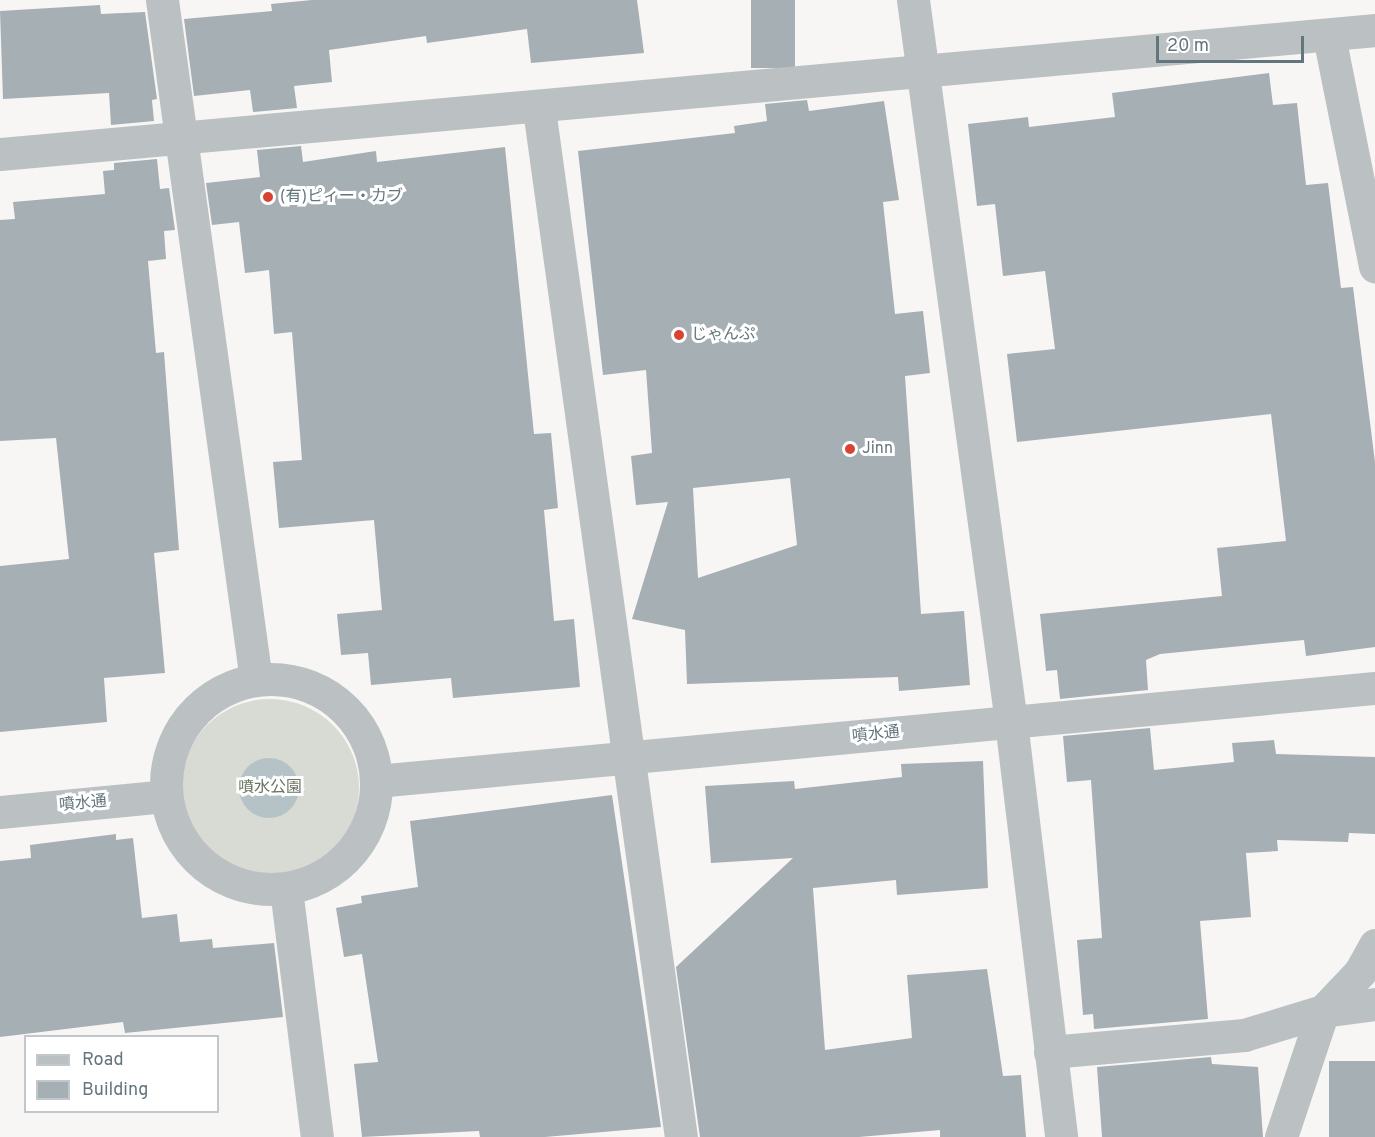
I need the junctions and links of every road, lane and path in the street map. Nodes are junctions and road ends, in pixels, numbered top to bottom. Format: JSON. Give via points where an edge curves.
{"nodes":[{"id":1,"x":162,"y":0,"type":"edge"},
{"id":2,"x":914,"y":0,"type":"edge"},
{"id":3,"x":1375,"y":30,"type":"edge"},
{"id":4,"x":1329,"y":36,"type":"junction"},
{"id":5,"x":920,"y":73,"type":"junction"},
{"id":6,"x":539,"y":108,"type":"junction"},
{"id":7,"x":183,"y":139,"type":"junction"},
{"id":8,"x":0,"y":154,"type":"edge"},
{"id":9,"x":1375,"y":266,"type":"edge"},
{"id":10,"x":256,"y":680,"type":"junction"},
{"id":11,"x":1375,"y":688,"type":"edge"},
{"id":12,"x":1011,"y":722,"type":"junction"},
{"id":13,"x":629,"y":759,"type":"junction"},
{"id":14,"x":376,"y":781,"type":"junction"},
{"id":15,"x":165,"y":796,"type":"junction"},
{"id":16,"x":0,"y":812,"type":"edge"},
{"id":17,"x":285,"y":889,"type":"junction"},
{"id":18,"x":1375,"y":945,"type":"edge"},
{"id":19,"x":1375,"y":1004,"type":"edge"},
{"id":20,"x":1323,"y":1011,"type":"junction"},
{"id":21,"x":1050,"y":1052,"type":"junction"},
{"id":22,"x":317,"y":1137,"type":"edge"},
{"id":23,"x":681,"y":1137,"type":"edge"},
{"id":24,"x":1061,"y":1137,"type":"edge"},
{"id":25,"x":1281,"y":1137,"type":"edge"}],
"edges":[{"from":1,"to":7,"type":"street"},
{"from":2,"to":5,"type":"street"},
{"from":3,"to":4,"type":"street"},
{"from":4,"to":5,"type":"street"},
{"from":4,"to":9,"type":"street"},
{"from":5,"to":6,"type":"street"},
{"from":5,"to":12,"type":"street"},
{"from":6,"to":7,"type":"street"},
{"from":6,"to":13,"type":"street"},
{"from":7,"to":8,"type":"street"},
{"from":7,"to":10,"type":"street"},
{"from":10,"to":14,"type":"street","via":[[292,681],[325,694],[343,709],[370,747]]},
{"from":10,"to":15,"type":"street","via":[[225,689],[198,708],[178,733],[167,763]]},
{"from":11,"to":12,"type":"street","name":"噴水通"},
{"from":12,"to":13,"type":"street","name":"噴水通"},
{"from":12,"to":21,"type":"street"},
{"from":13,"to":14,"type":"street","name":"噴水通"},
{"from":13,"to":23,"type":"street"},
{"from":14,"to":17,"type":"street","via":[[373,812],[361,840],[315,880]]},
{"from":15,"to":16,"type":"street","name":"噴水通"},
{"from":15,"to":17,"type":"street","via":[[172,823],[206,868],[258,889]]},
{"from":17,"to":22,"type":"street"},
{"from":18,"to":20,"type":"street","via":[[1360,972]]},
{"from":19,"to":20,"type":"street"},
{"from":20,"to":21,"type":"street","via":[[1244,1035]]},
{"from":20,"to":25,"type":"street"},
{"from":21,"to":24,"type":"street"}]}
